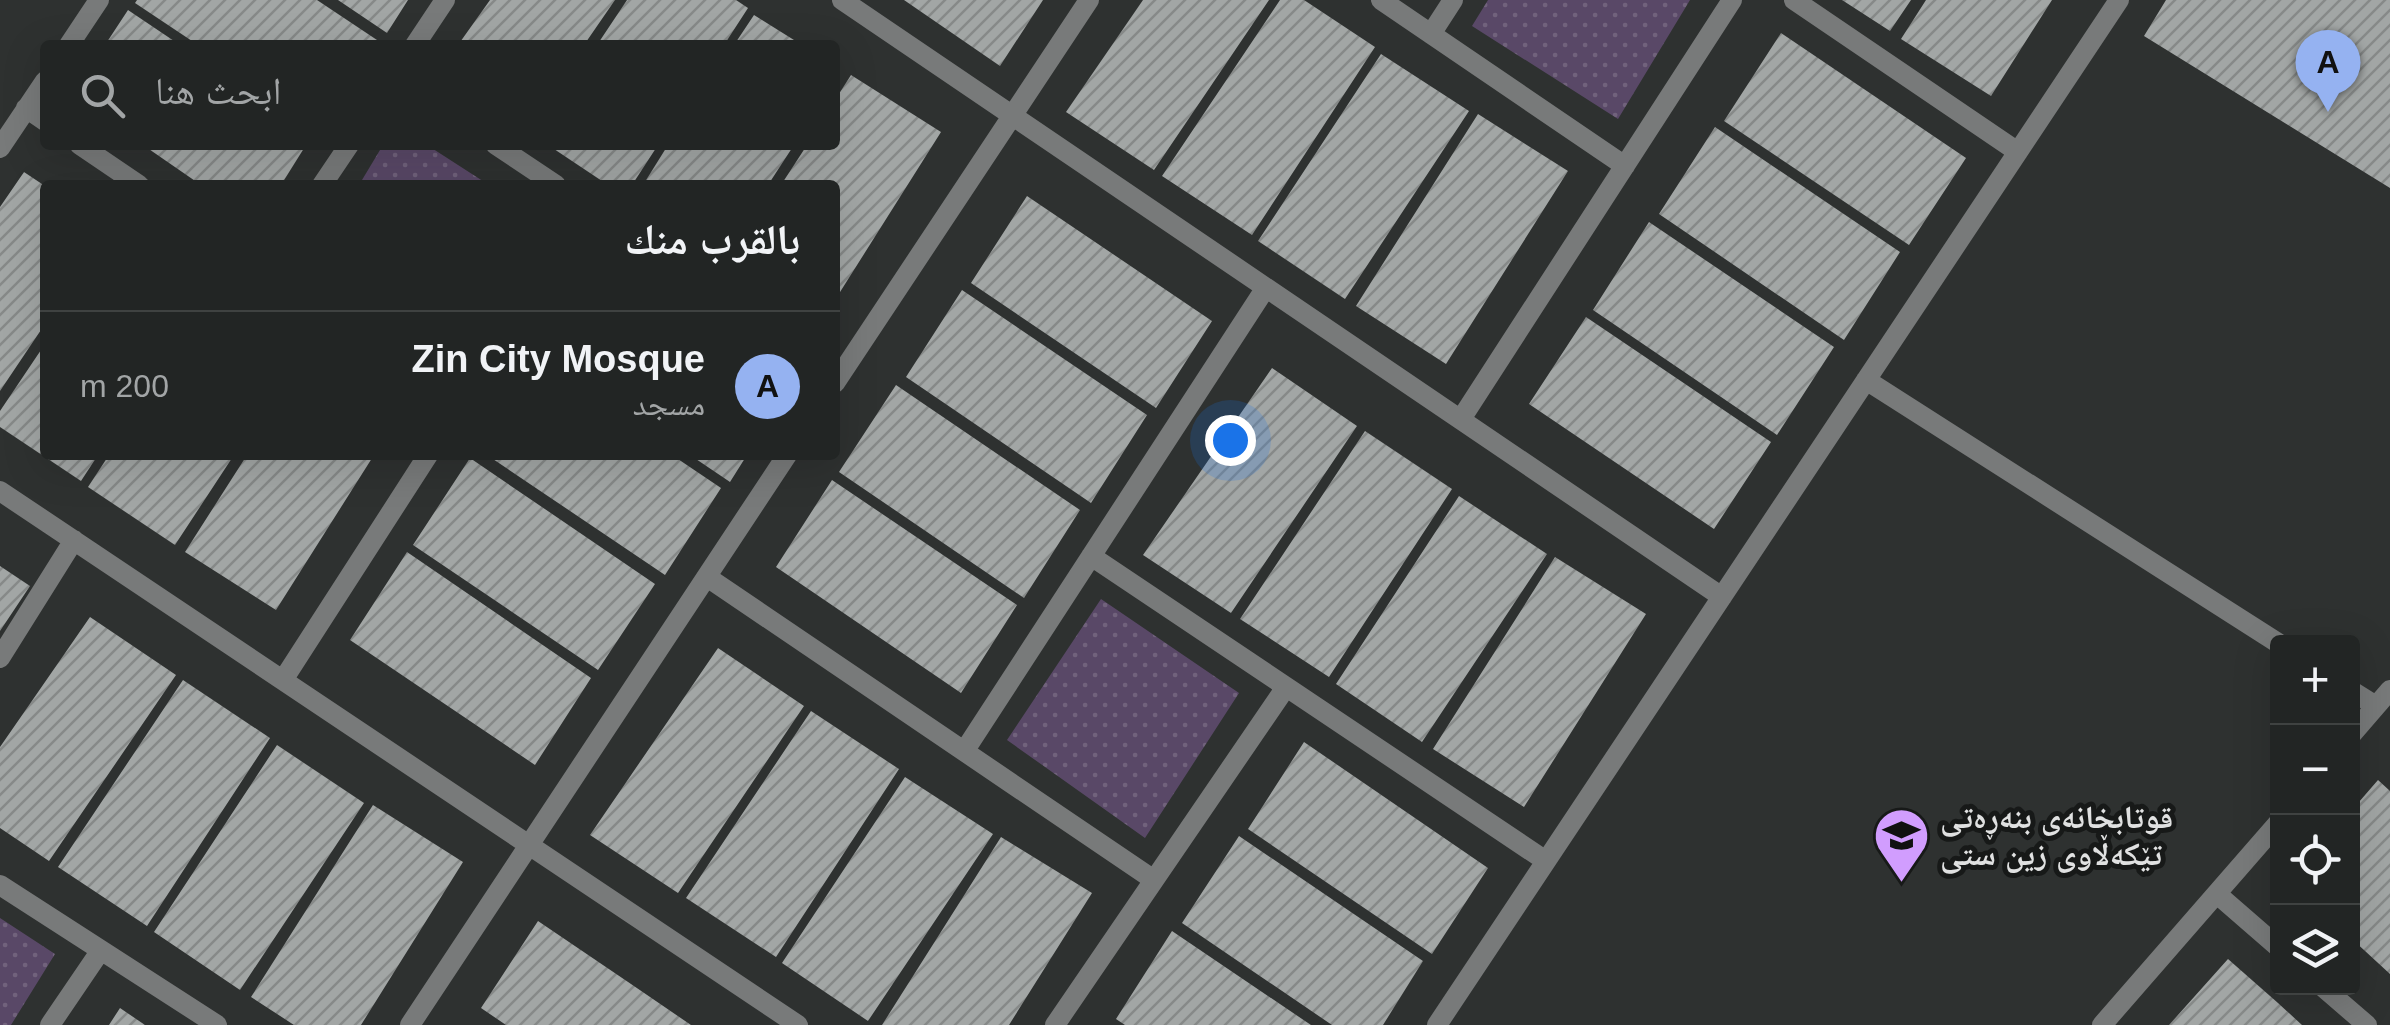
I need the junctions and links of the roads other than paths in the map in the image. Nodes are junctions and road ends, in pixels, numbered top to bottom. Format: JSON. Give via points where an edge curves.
{"nodes":[{"id":1,"x":99,"y":0,"type":"edge"},
{"id":2,"x":445,"y":0,"type":"edge"},
{"id":3,"x":842,"y":0,"type":"edge"},
{"id":4,"x":1089,"y":0,"type":"edge"},
{"id":5,"x":1381,"y":0,"type":"edge"},
{"id":6,"x":1453,"y":0,"type":"edge"},
{"id":7,"x":1732,"y":0,"type":"edge"},
{"id":8,"x":1794,"y":0,"type":"edge"},
{"id":9,"x":2118,"y":0,"type":"edge"},
{"id":10,"x":1431,"y":34,"type":"junction"},
{"id":11,"x":72,"y":40,"type":"edge"},
{"id":12,"x":418,"y":40,"type":"edge"},
{"id":13,"x":40,"y":88,"type":"edge"},
{"id":14,"x":26,"y":108,"type":"junction"},
{"id":15,"x":1013,"y":114,"type":"junction"},
{"id":16,"x":40,"y":118,"type":"edge"},
{"id":17,"x":0,"y":148,"type":"edge"},
{"id":18,"x":88,"y":150,"type":"edge"},
{"id":19,"x":346,"y":150,"type":"edge"},
{"id":20,"x":504,"y":150,"type":"edge"},
{"id":21,"x":2018,"y":152,"type":"junction"},
{"id":22,"x":1625,"y":166,"type":"junction"},
{"id":23,"x":132,"y":180,"type":"edge"},
{"id":24,"x":325,"y":180,"type":"edge"},
{"id":25,"x":548,"y":180,"type":"edge"},
{"id":26,"x":1264,"y":289,"type":"junction"},
{"id":27,"x":840,"y":371,"type":"edge"},
{"id":28,"x":1866,"y":380,"type":"junction"},
{"id":29,"x":1461,"y":419,"type":"junction"},
{"id":30,"x":425,"y":460,"type":"edge"},
{"id":31,"x":784,"y":460,"type":"edge"},
{"id":32,"x":0,"y":490,"type":"edge"},
{"id":33,"x":74,"y":540,"type":"junction"},
{"id":34,"x":1091,"y":556,"type":"junction"},
{"id":35,"x":707,"y":576,"type":"junction"},
{"id":36,"x":1722,"y":597,"type":"junction"},
{"id":37,"x":2270,"y":638,"type":"edge"},
{"id":38,"x":0,"y":658,"type":"edge"},
{"id":39,"x":284,"y":680,"type":"junction"},
{"id":40,"x":1286,"y":687,"type":"junction"},
{"id":41,"x":2383,"y":698,"type":"edge"},
{"id":42,"x":2360,"y":725,"type":"edge"},
{"id":43,"x":965,"y":750,"type":"junction"},
{"id":44,"x":2270,"y":832,"type":"edge"},
{"id":45,"x":530,"y":845,"type":"junction"},
{"id":46,"x":1546,"y":861,"type":"junction"},
{"id":47,"x":1154,"y":880,"type":"junction"},
{"id":48,"x":0,"y":885,"type":"edge"},
{"id":49,"x":2217,"y":894,"type":"junction"},
{"id":50,"x":2270,"y":940,"type":"edge"},
{"id":51,"x":101,"y":950,"type":"junction"},
{"id":52,"x":2332,"y":995,"type":"edge"},
{"id":53,"x":784,"y":1021,"type":"edge"},
{"id":54,"x":50,"y":1025,"type":"edge"},
{"id":55,"x":218,"y":1025,"type":"edge"},
{"id":56,"x":410,"y":1025,"type":"edge"},
{"id":57,"x":1055,"y":1025,"type":"edge"},
{"id":58,"x":1437,"y":1025,"type":"edge"},
{"id":59,"x":2102,"y":1025,"type":"edge"},
{"id":60,"x":2367,"y":1025,"type":"edge"}],
"edges":[{"from":1,"to":11,"type":"street"},
{"from":2,"to":12,"type":"street"},
{"from":3,"to":15,"type":"street"},
{"from":4,"to":15,"type":"street"},
{"from":5,"to":10,"type":"street"},
{"from":6,"to":10,"type":"street"},
{"from":7,"to":22,"type":"street"},
{"from":8,"to":21,"type":"street"},
{"from":9,"to":21,"type":"street"},
{"from":10,"to":22,"type":"street"},
{"from":13,"to":14,"type":"street"},
{"from":14,"to":16,"type":"street"},
{"from":14,"to":17,"type":"street"},
{"from":15,"to":26,"type":"street"},
{"from":15,"to":27,"type":"street"},
{"from":18,"to":23,"type":"street"},
{"from":19,"to":24,"type":"street"},
{"from":20,"to":25,"type":"street"},
{"from":21,"to":28,"type":"street"},
{"from":22,"to":29,"type":"street"},
{"from":26,"to":29,"type":"street"},
{"from":26,"to":34,"type":"street"},
{"from":28,"to":36,"type":"street"},
{"from":28,"to":37,"type":"street"},
{"from":29,"to":36,"type":"street"},
{"from":30,"to":39,"type":"street"},
{"from":31,"to":35,"type":"street"},
{"from":32,"to":33,"type":"street"},
{"from":33,"to":38,"type":"street"},
{"from":33,"to":39,"type":"street"},
{"from":34,"to":40,"type":"street"},
{"from":34,"to":43,"type":"street"},
{"from":35,"to":43,"type":"street"},
{"from":35,"to":45,"type":"street"},
{"from":36,"to":46,"type":"street"},
{"from":39,"to":45,"type":"street"},
{"from":40,"to":46,"type":"street"},
{"from":40,"to":47,"type":"street"},
{"from":41,"to":42,"type":"street"},
{"from":43,"to":47,"type":"street"},
{"from":44,"to":49,"type":"street"},
{"from":45,"to":53,"type":"street"},
{"from":45,"to":56,"type":"street"},
{"from":46,"to":58,"type":"street"},
{"from":47,"to":57,"type":"street"},
{"from":48,"to":51,"type":"street"},
{"from":49,"to":50,"type":"street"},
{"from":49,"to":59,"type":"street"},
{"from":51,"to":54,"type":"street"},
{"from":51,"to":55,"type":"street"},
{"from":52,"to":60,"type":"street"}]}
